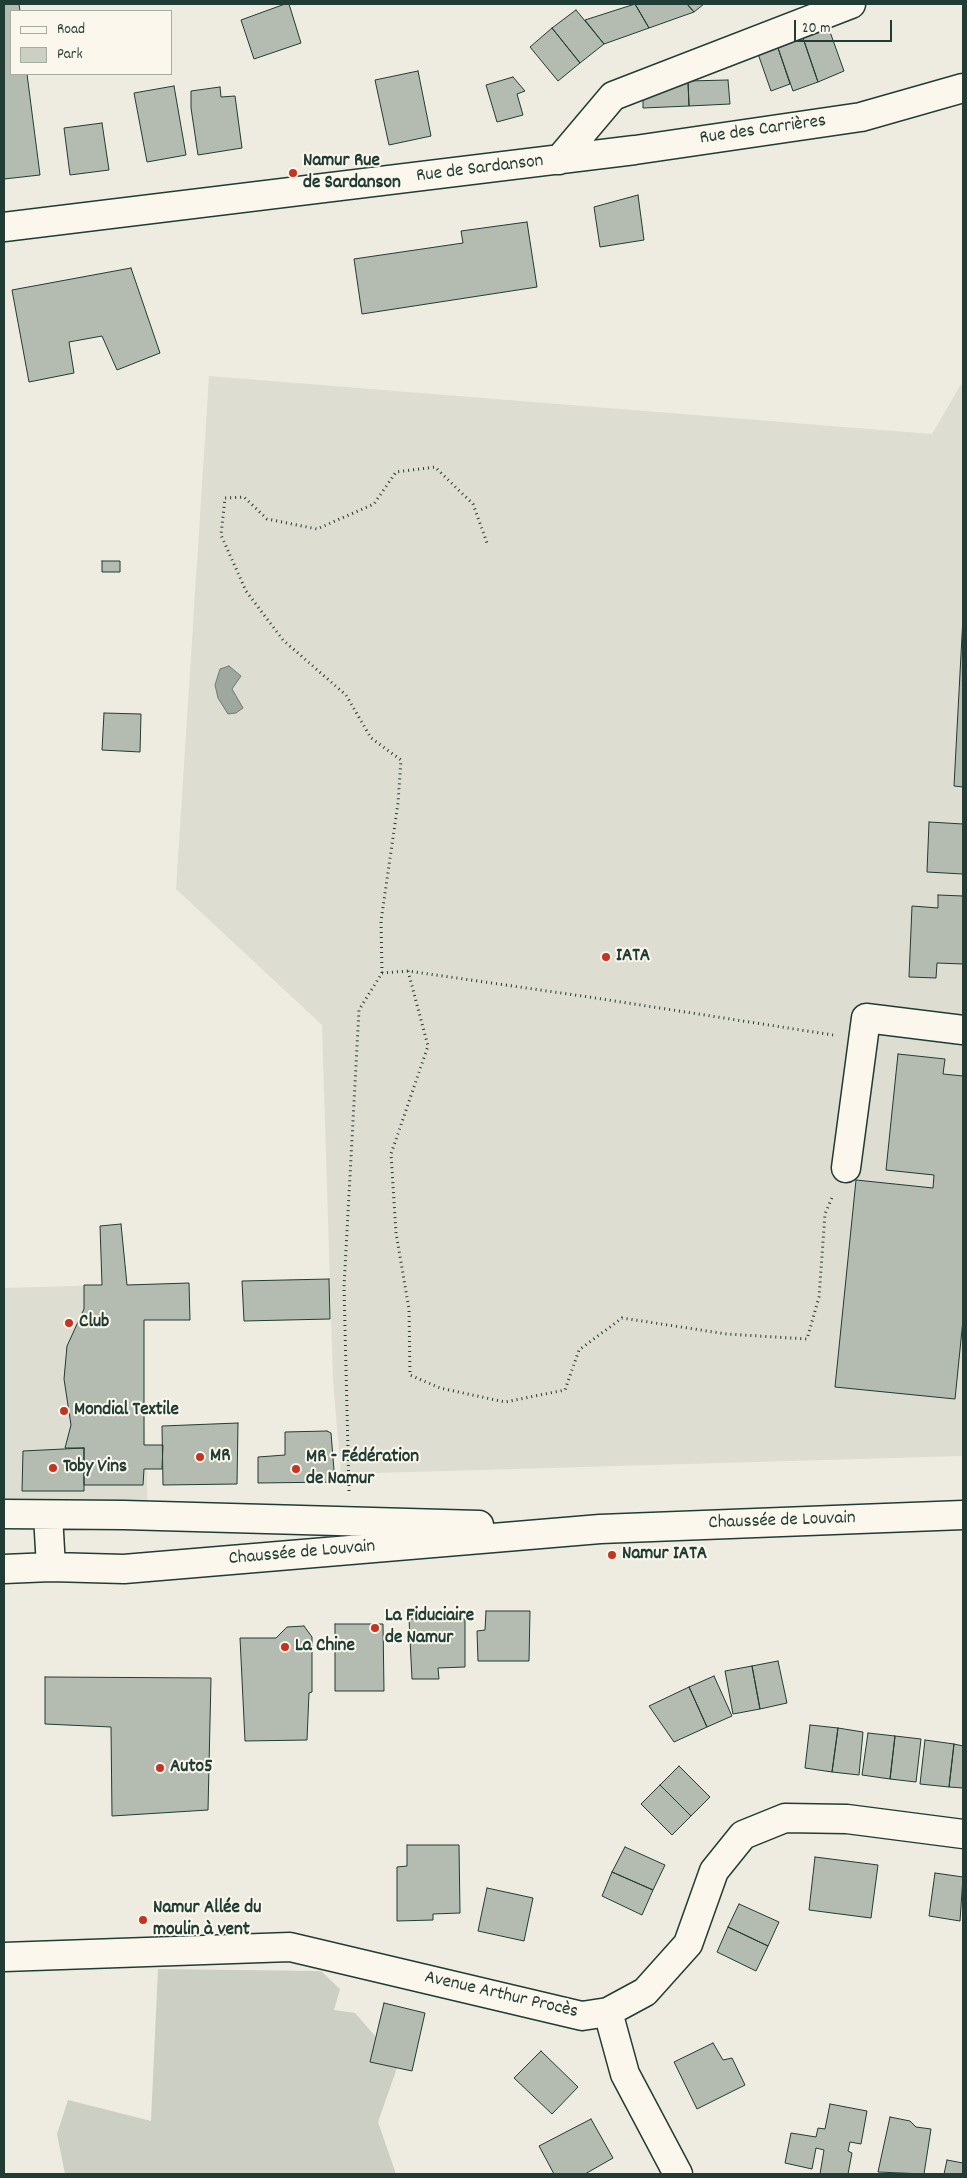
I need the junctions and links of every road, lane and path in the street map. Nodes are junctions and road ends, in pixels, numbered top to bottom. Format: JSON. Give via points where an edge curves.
{"nodes":[{"id":1,"x":851,"y":4,"type":"edge"},
{"id":2,"x":963,"y":88,"type":"edge"},
{"id":3,"x":559,"y":160,"type":"junction"},
{"id":4,"x":4,"y":227,"type":"edge"},
{"id":5,"x":487,"y":543,"type":"dead end"},
{"id":6,"x":408,"y":971,"type":"junction"},
{"id":7,"x":382,"y":973,"type":"junction"},
{"id":8,"x":866,"y":1018,"type":"junction"},
{"id":9,"x":963,"y":1030,"type":"edge"},
{"id":10,"x":846,"y":1168,"type":"joint"},
{"id":11,"x":4,"y":1514,"type":"edge"},
{"id":12,"x":48,"y":1515,"type":"junction"},
{"id":13,"x":963,"y":1515,"type":"edge"},
{"id":14,"x":348,"y":1520,"type":"junction"},
{"id":15,"x":600,"y":1529,"type":"junction"},
{"id":16,"x":51,"y":1567,"type":"junction"},
{"id":17,"x":4,"y":1570,"type":"edge"},
{"id":18,"x":963,"y":1834,"type":"edge"},
{"id":19,"x":4,"y":1957,"type":"edge"},
{"id":20,"x":608,"y":2012,"type":"junction"},
{"id":21,"x":678,"y":2174,"type":"edge"}],
"edges":[{"from":1,"to":3,"type":"street","name":"Rue de Sardanson","via":[[614,96]]},
{"from":2,"to":3,"type":"street","name":"Rue des Carrières","via":[[861,117]]},
{"from":3,"to":4,"type":"street","name":"Rue de Sardanson"},
{"from":5,"to":7,"type":"path","via":[[473,504],[435,466],[396,472],[374,504],[317,529],[267,519],[244,497],[225,498],[220,535],[246,590],[283,640],[346,695],[371,738],[401,760],[398,803],[380,921]]},
{"from":6,"to":7,"type":"path"},
{"from":6,"to":8,"type":"path","via":[[839,1036]]},
{"from":6,"to":10,"type":"path","via":[[428,1046],[390,1154],[396,1234],[409,1309],[410,1375],[440,1388],[505,1402],[565,1390],[579,1350],[622,1318],[727,1334],[807,1339],[819,1297],[825,1214]]},
{"from":7,"to":14,"type":"path","via":[[360,1010],[344,1287]]},
{"from":8,"to":9,"type":"street"},
{"from":8,"to":10,"type":"street"},
{"from":11,"to":12,"type":"street","name":"Chaussée de Louvain"},
{"from":12,"to":14,"type":"street","name":"Chaussée de Louvain"},
{"from":12,"to":16,"type":"street"},
{"from":13,"to":15,"type":"street","name":"Chaussée de Louvain"},
{"from":14,"to":15,"type":"street","name":"Chaussée de Louvain"},
{"from":15,"to":16,"type":"street","name":"Chaussée de Louvain","via":[[124,1569]]},
{"from":16,"to":17,"type":"street","name":"Chaussée de Louvain"},
{"from":18,"to":20,"type":"street","name":"Avenue Arthur Procès","via":[[847,1819],[785,1818],[743,1835],[714,1870],[688,1944],[645,1992]]},
{"from":19,"to":20,"type":"street","name":"Avenue Arthur Procès","via":[[290,1947],[582,2016]]},
{"from":20,"to":21,"type":"street","via":[[625,2074]]}]}
